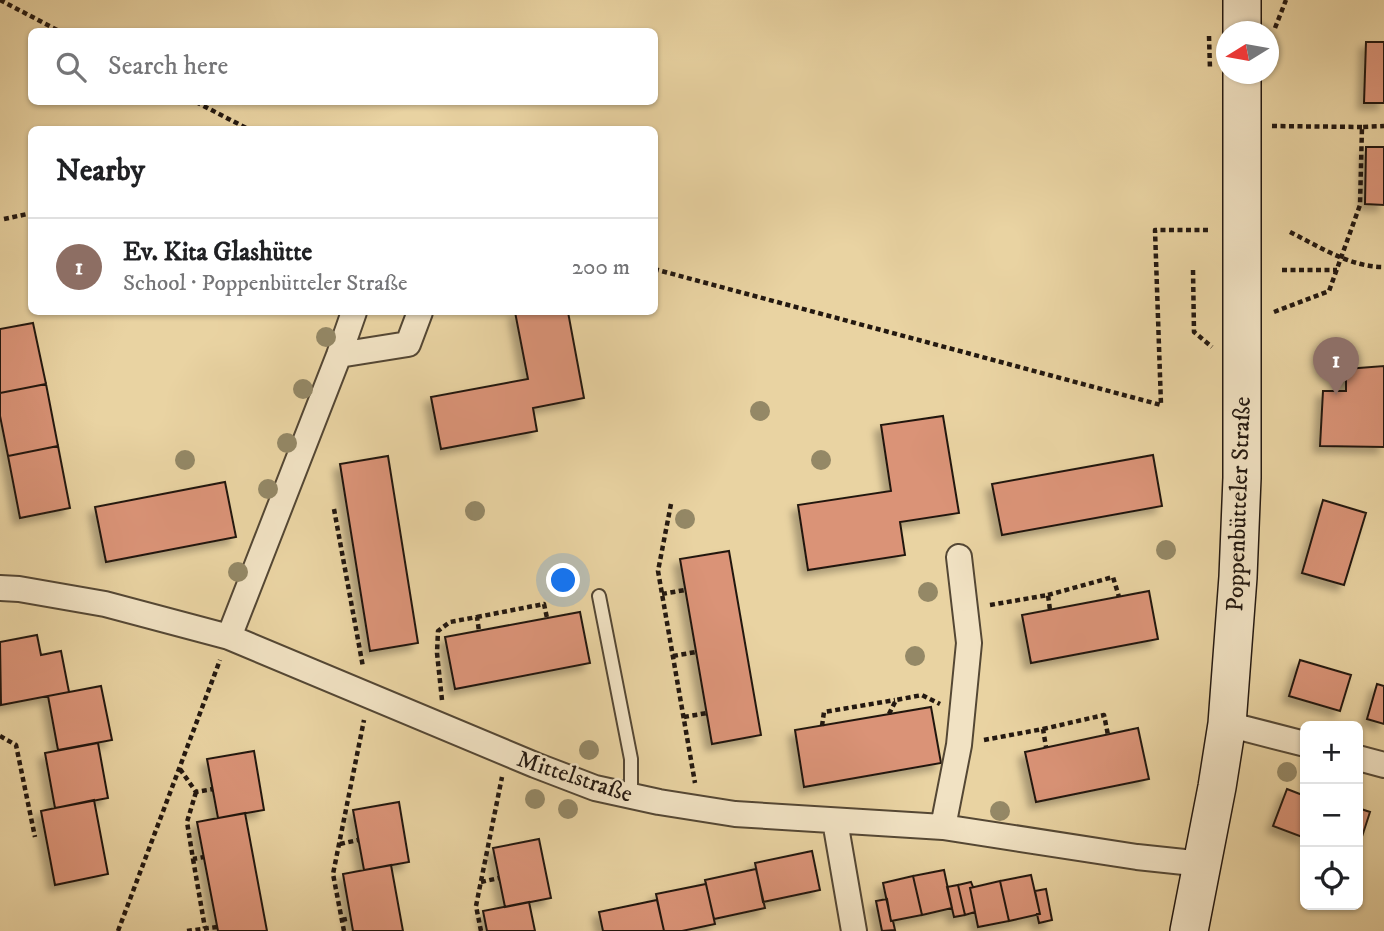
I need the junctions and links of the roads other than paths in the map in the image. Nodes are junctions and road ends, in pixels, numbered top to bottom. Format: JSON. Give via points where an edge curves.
{"nodes":[{"id":1,"x":1242,"y":0,"type":"edge"},
{"id":2,"x":1252,"y":21,"type":"edge"},
{"id":3,"x":1242,"y":84,"type":"edge"},
{"id":4,"x":353,"y":315,"type":"edge"},
{"id":5,"x":419,"y":315,"type":"edge"},
{"id":6,"x":339,"y":355,"type":"junction"},
{"id":7,"x":959,"y":557,"type":"dead end"},
{"id":8,"x":0,"y":588,"type":"edge"},
{"id":9,"x":599,"y":596,"type":"dead end"},
{"id":10,"x":229,"y":637,"type":"junction"},
{"id":11,"x":1227,"y":724,"type":"junction"},
{"id":12,"x":1300,"y":743,"type":"edge"},
{"id":13,"x":1363,"y":759,"type":"edge"},
{"id":14,"x":1384,"y":765,"type":"edge"},
{"id":15,"x":631,"y":795,"type":"junction"},
{"id":16,"x":835,"y":821,"type":"junction"},
{"id":17,"x":943,"y":827,"type":"junction"},
{"id":18,"x":1203,"y":864,"type":"junction"},
{"id":19,"x":854,"y":931,"type":"edge"},
{"id":20,"x":1189,"y":931,"type":"edge"}],
"edges":[{"from":1,"to":2,"type":"main road"},
{"from":3,"to":11,"type":"main road","name":"Poppenbütteler Straße","via":[[1241,517]]},
{"from":4,"to":6,"type":"street"},
{"from":5,"to":6,"type":"street","via":[[408,344]]},
{"from":6,"to":10,"type":"street"},
{"from":7,"to":17,"type":"street","via":[[969,643],[959,745]]},
{"from":8,"to":10,"type":"street","name":"Mittelstraße","via":[[105,604]]},
{"from":9,"to":15,"type":"lane","via":[[631,758]]},
{"from":10,"to":15,"type":"street","name":"Mittelstraße","via":[[507,754],[596,788]]},
{"from":11,"to":12,"type":"street"},
{"from":11,"to":18,"type":"main road","name":"Poppenbütteler Straße"},
{"from":13,"to":14,"type":"street"},
{"from":15,"to":16,"type":"street","name":"Mittelstraße","via":[[735,814]]},
{"from":16,"to":17,"type":"street","name":"Mittelstraße"},
{"from":16,"to":19,"type":"street"},
{"from":17,"to":18,"type":"street","name":"Mittelstraße"},
{"from":18,"to":20,"type":"main road","name":"Poppenbütteler Straße"}]}
